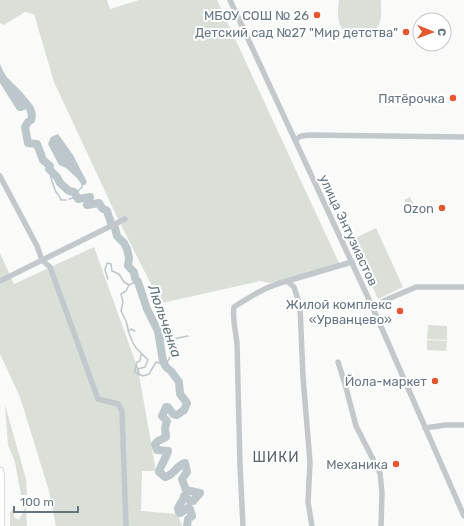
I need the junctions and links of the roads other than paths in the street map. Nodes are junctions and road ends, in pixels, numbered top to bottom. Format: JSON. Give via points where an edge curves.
{"nodes":[{"id":1,"x":230,"y":0,"type":"edge"},
{"id":2,"x":464,"y":137,"type":"edge"},
{"id":3,"x":294,"y":140,"type":"junction"},
{"id":4,"x":0,"y":176,"type":"edge"},
{"id":5,"x":125,"y":220,"type":"dead end"},
{"id":6,"x":42,"y":260,"type":"junction"},
{"id":7,"x":352,"y":262,"type":"junction"},
{"id":8,"x":0,"y":281,"type":"edge"},
{"id":9,"x":287,"y":281,"type":"junction"},
{"id":10,"x":464,"y":287,"type":"edge"},
{"id":11,"x":372,"y":306,"type":"junction"},
{"id":12,"x":338,"y":362,"type":"dead end"},
{"id":13,"x":464,"y":425,"type":"edge"},
{"id":14,"x":425,"y":428,"type":"junction"},
{"id":15,"x":0,"y":471,"type":"edge"},
{"id":16,"x":464,"y":516,"type":"edge"},
{"id":17,"x":1,"y":526,"type":"edge"},
{"id":18,"x":126,"y":526,"type":"edge"},
{"id":19,"x":243,"y":526,"type":"edge"},
{"id":20,"x":312,"y":526,"type":"edge"},
{"id":21,"x":381,"y":526,"type":"edge"}],
"edges":[{"from":1,"to":3,"type":"street","name":"улица Энтузиастов"},
{"from":2,"to":3,"type":"street","via":[[309,135]]},
{"from":3,"to":7,"type":"street","name":"улица Энтузиастов"},
{"from":4,"to":6,"type":"street"},
{"from":5,"to":6,"type":"street"},
{"from":6,"to":8,"type":"street"},
{"from":6,"to":18,"type":"street","via":[[50,267],[98,399],[118,404],[122,411]]},
{"from":7,"to":9,"type":"street"},
{"from":7,"to":11,"type":"street","name":"улица Энтузиастов"},
{"from":9,"to":19,"type":"street","via":[[273,284],[234,307]]},
{"from":9,"to":20,"type":"street","via":[[294,286],[300,306],[310,462],[308,502]]},
{"from":10,"to":11,"type":"street","via":[[416,287]]},
{"from":11,"to":14,"type":"street","name":"улица Энтузиастов"},
{"from":12,"to":21,"type":"street","via":[[356,426],[380,474]]},
{"from":13,"to":14,"type":"street"},
{"from":14,"to":16,"type":"street","name":"улица Энтузиастов"},
{"from":15,"to":17,"type":"main road"}]}
